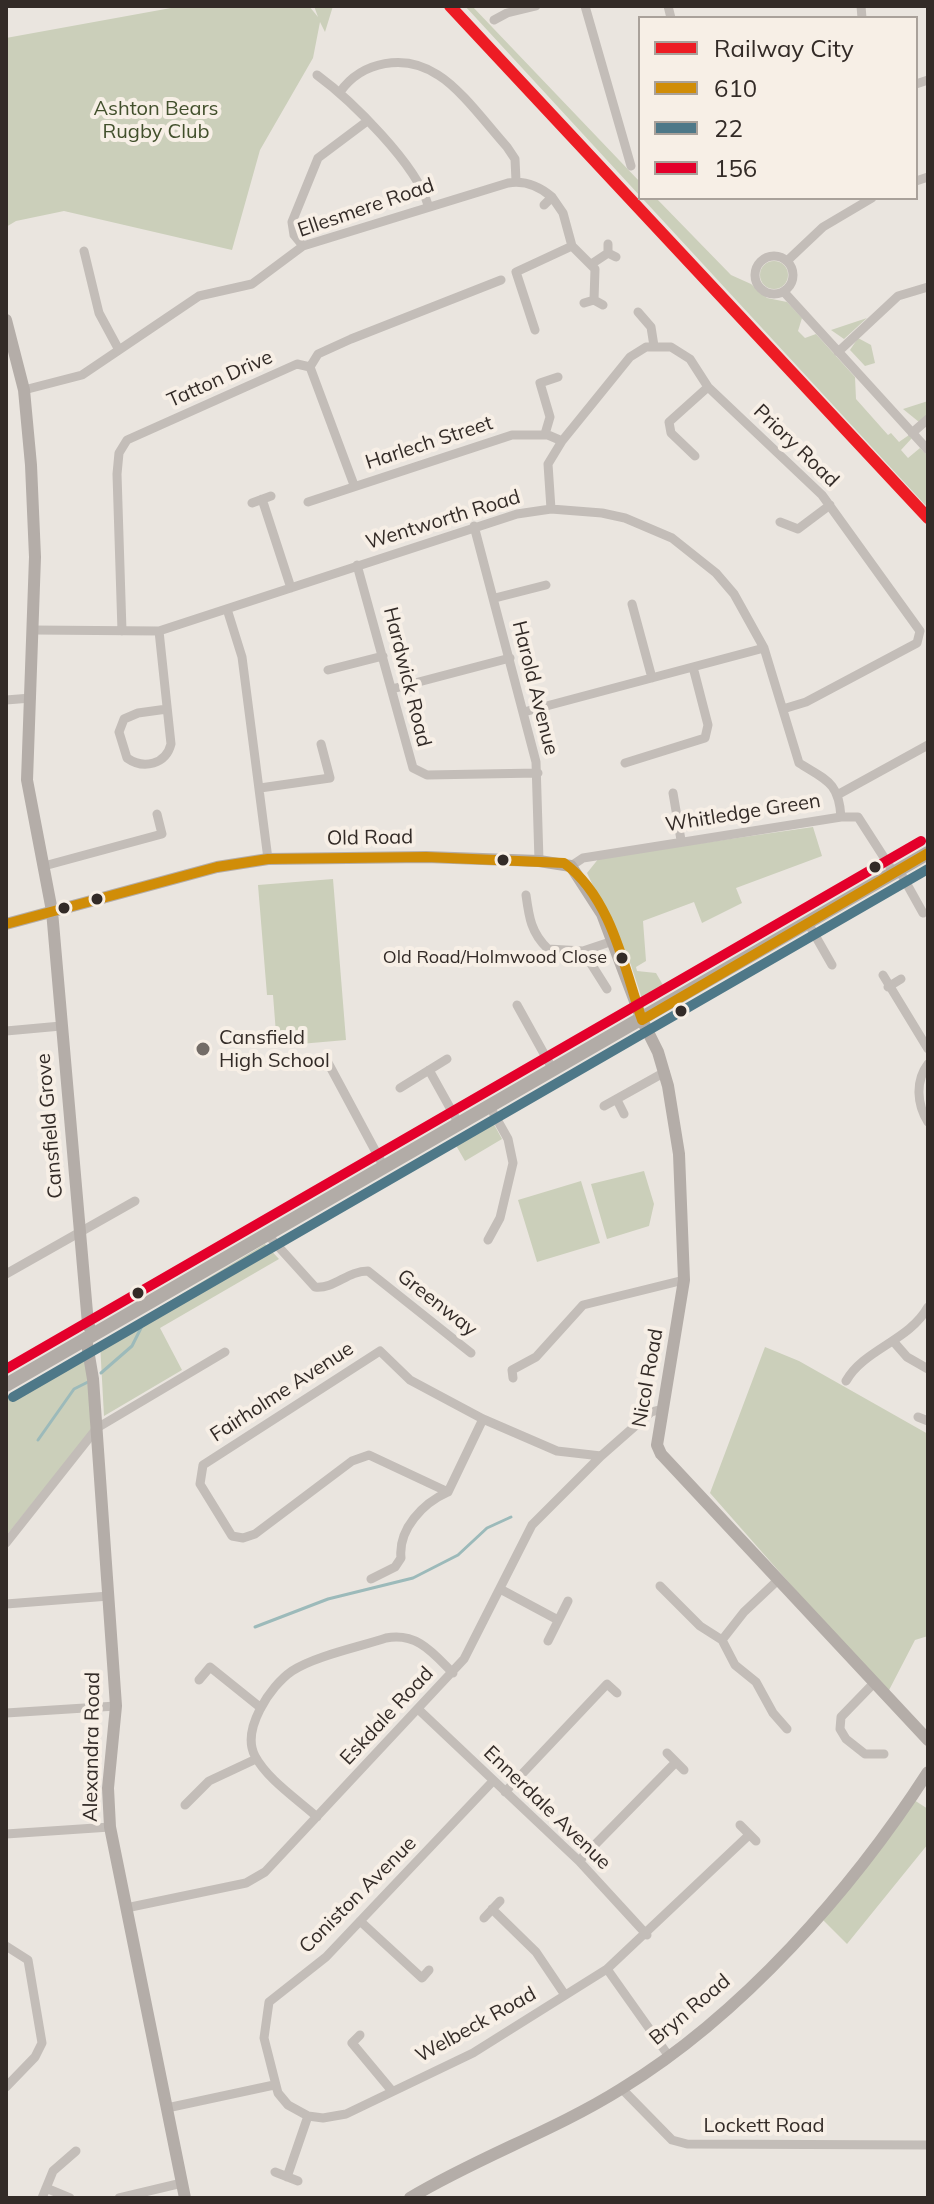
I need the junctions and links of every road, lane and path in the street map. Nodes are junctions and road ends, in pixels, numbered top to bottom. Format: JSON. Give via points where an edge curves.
{"nodes":[{"id":1,"x":536,"y":6,"type":"edge"},
{"id":2,"x":585,"y":6,"type":"edge"},
{"id":3,"x":506,"y":9,"type":"edge"},
{"id":4,"x":494,"y":20,"type":"dead end"},
{"id":5,"x":317,"y":75,"type":"dead end"},
{"id":6,"x":340,"y":92,"type":"junction"},
{"id":7,"x":366,"y":122,"type":"junction"},
{"id":8,"x":626,"y":160,"type":"dead end"},
{"id":9,"x":516,"y":181,"type":"junction"},
{"id":10,"x":552,"y":197,"type":"junction"},
{"id":11,"x":869,"y":200,"type":"edge"},
{"id":12,"x":428,"y":205,"type":"junction"},
{"id":13,"x":544,"y":205,"type":"dead end"},
{"id":14,"x":303,"y":246,"type":"junction"},
{"id":15,"x":572,"y":246,"type":"junction"},
{"id":16,"x":611,"y":252,"type":"dead end"},
{"id":17,"x":100,"y":256,"type":"dead end"},
{"id":18,"x":787,"y":261,"type":"junction"},
{"id":19,"x":593,"y":263,"type":"junction"},
{"id":20,"x":501,"y":280,"type":"dead end"},
{"id":21,"x":928,"y":287,"type":"edge"},
{"id":22,"x":784,"y":292,"type":"junction"},
{"id":23,"x":594,"y":303,"type":"dead end"},
{"id":24,"x":638,"y":312,"type":"dead end"},
{"id":25,"x":6,"y":320,"type":"edge"},
{"id":26,"x":535,"y":330,"type":"dead end"},
{"id":27,"x":654,"y":346,"type":"junction"},
{"id":28,"x":119,"y":350,"type":"junction"},
{"id":29,"x":838,"y":352,"type":"junction"},
{"id":30,"x":310,"y":367,"type":"junction"},
{"id":31,"x":558,"y":377,"type":"dead end"},
{"id":32,"x":708,"y":387,"type":"junction"},
{"id":33,"x":24,"y":390,"type":"junction"},
{"id":34,"x":928,"y":419,"type":"edge"},
{"id":35,"x":912,"y":433,"type":"junction"},
{"id":36,"x":545,"y":434,"type":"junction"},
{"id":37,"x":562,"y":441,"type":"junction"},
{"id":38,"x":928,"y":450,"type":"edge"},
{"id":39,"x":695,"y":456,"type":"dead end"},
{"id":40,"x":354,"y":485,"type":"junction"},
{"id":41,"x":261,"y":500,"type":"dead end"},
{"id":42,"x":308,"y":502,"type":"dead end"},
{"id":43,"x":830,"y":505,"type":"junction"},
{"id":44,"x":551,"y":509,"type":"junction"},
{"id":45,"x":780,"y":522,"type":"dead end"},
{"id":46,"x":474,"y":526,"type":"junction"},
{"id":47,"x":357,"y":565,"type":"junction"},
{"id":48,"x":546,"y":585,"type":"dead end"},
{"id":49,"x":291,"y":588,"type":"junction"},
{"id":50,"x":531,"y":589,"type":"junction"},
{"id":51,"x":495,"y":598,"type":"junction"},
{"id":52,"x":534,"y":600,"type":"dead end"},
{"id":53,"x":632,"y":604,"type":"dead end"},
{"id":54,"x":227,"y":609,"type":"junction"},
{"id":55,"x":33,"y":630,"type":"junction"},
{"id":56,"x":122,"y":631,"type":"junction"},
{"id":57,"x":159,"y":631,"type":"junction"},
{"id":58,"x":764,"y":648,"type":"junction"},
{"id":59,"x":383,"y":656,"type":"junction"},
{"id":60,"x":510,"y":658,"type":"junction"},
{"id":61,"x":693,"y":667,"type":"junction"},
{"id":62,"x":328,"y":670,"type":"dead end"},
{"id":63,"x":652,"y":678,"type":"junction"},
{"id":64,"x":392,"y":689,"type":"junction"},
{"id":65,"x":31,"y":698,"type":"junction"},
{"id":66,"x":6,"y":700,"type":"edge"},
{"id":67,"x":167,"y":709,"type":"junction"},
{"id":68,"x":783,"y":709,"type":"junction"},
{"id":69,"x":524,"y":712,"type":"junction"},
{"id":70,"x":322,"y":744,"type":"dead end"},
{"id":71,"x":928,"y":745,"type":"edge"},
{"id":72,"x":625,"y":763,"type":"dead end"},
{"id":73,"x":538,"y":773,"type":"junction"},
{"id":74,"x":260,"y":788,"type":"junction"},
{"id":75,"x":673,"y":793,"type":"dead end"},
{"id":76,"x":839,"y":794,"type":"junction"},
{"id":77,"x":157,"y":814,"type":"dead end"},
{"id":78,"x":841,"y":817,"type":"junction"},
{"id":79,"x":681,"y":840,"type":"junction"},
{"id":80,"x":928,"y":853,"type":"edge"},
{"id":81,"x":268,"y":859,"type":"junction"},
{"id":82,"x":539,"y":861,"type":"junction"},
{"id":83,"x":44,"y":866,"type":"junction"},
{"id":84,"x":571,"y":866,"type":"junction"},
{"id":85,"x":896,"y":872,"type":"junction"},
{"id":86,"x":526,"y":895,"type":"dead end"},
{"id":87,"x":52,"y":911,"type":"junction"},
{"id":88,"x":923,"y":913,"type":"dead end"},
{"id":89,"x":808,"y":923,"type":"junction"},
{"id":90,"x":6,"y":924,"type":"edge"},
{"id":91,"x":613,"y":941,"type":"junction"},
{"id":92,"x":583,"y":951,"type":"junction"},
{"id":93,"x":832,"y":965,"type":"dead end"},
{"id":94,"x":883,"y":975,"type":"dead end"},
{"id":95,"x":901,"y":979,"type":"dead end"},
{"id":96,"x":888,"y":987,"type":"junction"},
{"id":97,"x":607,"y":989,"type":"dead end"},
{"id":98,"x":517,"y":1005,"type":"dead end"},
{"id":99,"x":642,"y":1020,"type":"junction"},
{"id":100,"x":61,"y":1026,"type":"junction"},
{"id":101,"x":6,"y":1031,"type":"edge"},
{"id":102,"x":928,"y":1049,"type":"edge"},
{"id":103,"x":326,"y":1059,"type":"dead end"},
{"id":104,"x":447,"y":1059,"type":"dead end"},
{"id":105,"x":928,"y":1064,"type":"edge"},
{"id":106,"x":429,"y":1070,"type":"junction"},
{"id":107,"x":553,"y":1070,"type":"junction"},
{"id":108,"x":665,"y":1072,"type":"junction"},
{"id":109,"x":400,"y":1088,"type":"dead end"},
{"id":110,"x":617,"y":1100,"type":"junction"},
{"id":111,"x":604,"y":1106,"type":"dead end"},
{"id":112,"x":490,"y":1107,"type":"junction"},
{"id":113,"x":624,"y":1114,"type":"dead end"},
{"id":114,"x":928,"y":1122,"type":"edge"},
{"id":115,"x":459,"y":1124,"type":"junction"},
{"id":116,"x":384,"y":1167,"type":"junction"},
{"id":117,"x":135,"y":1201,"type":"dead end"},
{"id":118,"x":80,"y":1233,"type":"junction"},
{"id":119,"x":267,"y":1234,"type":"junction"},
{"id":120,"x":488,"y":1240,"type":"dead end"},
{"id":121,"x":6,"y":1274,"type":"edge"},
{"id":122,"x":684,"y":1280,"type":"junction"},
{"id":123,"x":928,"y":1307,"type":"edge"},
{"id":124,"x":90,"y":1336,"type":"junction"},
{"id":125,"x":893,"y":1341,"type":"junction"},
{"id":126,"x":225,"y":1352,"type":"dead end"},
{"id":127,"x":471,"y":1353,"type":"dead end"},
{"id":128,"x":928,"y":1369,"type":"edge"},
{"id":129,"x":513,"y":1378,"type":"dead end"},
{"id":130,"x":846,"y":1381,"type":"dead end"},
{"id":131,"x":6,"y":1385,"type":"edge"},
{"id":132,"x":663,"y":1409,"type":"junction"},
{"id":133,"x":483,"y":1419,"type":"junction"},
{"id":134,"x":97,"y":1428,"type":"junction"},
{"id":135,"x":601,"y":1456,"type":"junction"},
{"id":136,"x":448,"y":1492,"type":"junction"},
{"id":137,"x":6,"y":1543,"type":"edge"},
{"id":138,"x":375,"y":1573,"type":"dead end"},
{"id":139,"x":778,"y":1580,"type":"junction"},
{"id":140,"x":658,"y":1585,"type":"dead end"},
{"id":141,"x":502,"y":1590,"type":"junction"},
{"id":142,"x":109,"y":1596,"type":"junction"},
{"id":143,"x":568,"y":1601,"type":"dead end"},
{"id":144,"x":6,"y":1604,"type":"edge"},
{"id":145,"x":558,"y":1620,"type":"junction"},
{"id":146,"x":722,"y":1640,"type":"junction"},
{"id":147,"x":548,"y":1641,"type":"dead end"},
{"id":148,"x":453,"y":1673,"type":"junction"},
{"id":149,"x":199,"y":1680,"type":"dead end"},
{"id":150,"x":873,"y":1684,"type":"junction"},
{"id":151,"x":617,"y":1693,"type":"dead end"},
{"id":152,"x":116,"y":1706,"type":"junction"},
{"id":153,"x":261,"y":1708,"type":"junction"},
{"id":154,"x":418,"y":1709,"type":"junction"},
{"id":155,"x":6,"y":1713,"type":"edge"},
{"id":156,"x":788,"y":1730,"type":"dead end"},
{"id":157,"x":928,"y":1740,"type":"edge"},
{"id":158,"x":667,"y":1753,"type":"dead end"},
{"id":159,"x":884,"y":1754,"type":"dead end"},
{"id":160,"x":256,"y":1759,"type":"junction"},
{"id":161,"x":676,"y":1762,"type":"junction"},
{"id":162,"x":684,"y":1770,"type":"dead end"},
{"id":163,"x":928,"y":1772,"type":"edge"},
{"id":164,"x":493,"y":1781,"type":"junction"},
{"id":165,"x":505,"y":1792,"type":"junction"},
{"id":166,"x":185,"y":1805,"type":"dead end"},
{"id":167,"x":317,"y":1817,"type":"junction"},
{"id":168,"x":740,"y":1825,"type":"dead end"},
{"id":169,"x":110,"y":1827,"type":"junction"},
{"id":170,"x":6,"y":1834,"type":"edge"},
{"id":171,"x":579,"y":1861,"type":"junction"},
{"id":172,"x":500,"y":1901,"type":"dead end"},
{"id":173,"x":126,"y":1908,"type":"junction"},
{"id":174,"x":492,"y":1909,"type":"junction"},
{"id":175,"x":484,"y":1918,"type":"dead end"},
{"id":176,"x":360,"y":1921,"type":"junction"},
{"id":177,"x":647,"y":1935,"type":"junction"},
{"id":178,"x":6,"y":1946,"type":"edge"},
{"id":179,"x":607,"y":1969,"type":"junction"},
{"id":180,"x":429,"y":1970,"type":"dead end"},
{"id":181,"x":565,"y":1995,"type":"junction"},
{"id":182,"x":360,"y":2035,"type":"dead end"},
{"id":183,"x":668,"y":2055,"type":"junction"},
{"id":184,"x":274,"y":2085,"type":"junction"},
{"id":185,"x":6,"y":2087,"type":"edge"},
{"id":186,"x":622,"y":2089,"type":"junction"},
{"id":187,"x":392,"y":2091,"type":"junction"},
{"id":188,"x":167,"y":2108,"type":"junction"},
{"id":189,"x":308,"y":2116,"type":"junction"},
{"id":190,"x":928,"y":2145,"type":"edge"},
{"id":191,"x":76,"y":2151,"type":"dead end"},
{"id":192,"x":275,"y":2172,"type":"dead end"},
{"id":193,"x":287,"y":2177,"type":"junction"},
{"id":194,"x":298,"y":2181,"type":"dead end"},
{"id":195,"x":182,"y":2183,"type":"junction"},
{"id":196,"x":44,"y":2193,"type":"edge"},
{"id":197,"x":70,"y":2198,"type":"edge"},
{"id":198,"x":119,"y":2198,"type":"edge"},
{"id":199,"x":185,"y":2198,"type":"edge"},
{"id":200,"x":410,"y":2198,"type":"edge"}],
"edges":[{"from":1,"to":3,"type":"street"},
{"from":2,"to":8,"type":"street"},
{"from":3,"to":4,"type":"street"},
{"from":5,"to":6,"type":"street"},
{"from":6,"to":7,"type":"street"},
{"from":6,"to":9,"type":"street","via":[[352,74],[381,63],[411,63],[439,75],[512,153]]},
{"from":7,"to":12,"type":"street","via":[[412,170]]},
{"from":7,"to":14,"type":"street","via":[[318,158],[292,222]]},
{"from":9,"to":10,"type":"street"},
{"from":9,"to":12,"type":"street","name":"Ellesmere Road"},
{"from":10,"to":13,"type":"street"},
{"from":10,"to":15,"type":"street","via":[[563,213]]},
{"from":11,"to":18,"type":"street","via":[[823,227]]},
{"from":12,"to":14,"type":"street","name":"Ellesmere Road"},
{"from":14,"to":28,"type":"street","name":"Ellesmere Road","via":[[252,284],[199,296]]},
{"from":15,"to":19,"type":"street"},
{"from":15,"to":26,"type":"street","via":[[516,272]]},
{"from":16,"to":19,"type":"street"},
{"from":17,"to":28,"type":"street","via":[[86,256],[99,313]]},
{"from":18,"to":22,"type":"street","via":[[794,277]]},
{"from":18,"to":22,"type":"street","via":[[775,256],[763,260],[755,277],[766,293]]},
{"from":19,"to":23,"type":"street"},
{"from":20,"to":30,"type":"street","name":"Tatton Drive","via":[[318,354]]},
{"from":21,"to":29,"type":"street","via":[[898,296]]},
{"from":22,"to":29,"type":"street"},
{"from":24,"to":27,"type":"street","via":[[651,327]]},
{"from":25,"to":33,"type":"street","name":"Cansfield Grove"},
{"from":27,"to":32,"type":"street","name":"Priory Road","via":[[685,354]]},
{"from":27,"to":37,"type":"street","via":[[630,357]]},
{"from":28,"to":33,"type":"street","name":"Ellesmere Road","via":[[73,380]]},
{"from":29,"to":35,"type":"street"},
{"from":30,"to":40,"type":"street"},
{"from":30,"to":56,"type":"street","name":"Tatton Drive","via":[[297,364],[127,440],[119,453],[117,474]]},
{"from":31,"to":36,"type":"street","via":[[540,383],[550,417]]},
{"from":32,"to":39,"type":"street","via":[[669,422],[671,433]]},
{"from":32,"to":43,"type":"street","name":"Priory Road"},
{"from":33,"to":55,"type":"street","name":"Cansfield Grove","via":[[35,557]]},
{"from":34,"to":35,"type":"street"},
{"from":35,"to":38,"type":"street"},
{"from":36,"to":37,"type":"street","name":"Harlech Street"},
{"from":36,"to":40,"type":"street","name":"Harlech Street","via":[[512,435]]},
{"from":37,"to":44,"type":"street","via":[[548,464]]},
{"from":40,"to":42,"type":"street","name":"Harlech Street"},
{"from":41,"to":49,"type":"street"},
{"from":43,"to":45,"type":"street","via":[[798,529]]},
{"from":43,"to":68,"type":"street","name":"Priory Road","via":[[921,636],[917,643],[806,702]]},
{"from":44,"to":46,"type":"street","name":"Wentworth Road"},
{"from":44,"to":58,"type":"street","name":"Wentworth Road","via":[[625,518],[672,538],[734,594]]},
{"from":46,"to":47,"type":"street","name":"Wentworth Road"},
{"from":46,"to":51,"type":"street","name":"Harold Avenue"},
{"from":47,"to":49,"type":"street","name":"Wentworth Road"},
{"from":47,"to":59,"type":"street","name":"Hardwick Road"},
{"from":48,"to":50,"type":"street"},
{"from":49,"to":54,"type":"street","name":"Wentworth Road"},
{"from":50,"to":51,"type":"street"},
{"from":50,"to":52,"type":"street"},
{"from":51,"to":60,"type":"street","name":"Harold Avenue"},
{"from":53,"to":63,"type":"street"},
{"from":54,"to":57,"type":"street","name":"Wentworth Road"},
{"from":54,"to":74,"type":"street","via":[[242,657]]},
{"from":55,"to":56,"type":"street","name":"Wentworth Road"},
{"from":55,"to":65,"type":"street","name":"Cansfield Grove"},
{"from":56,"to":57,"type":"street","name":"Wentworth Road"},
{"from":57,"to":67,"type":"street"},
{"from":58,"to":61,"type":"street"},
{"from":58,"to":68,"type":"street","name":"Wentworth Road"},
{"from":59,"to":62,"type":"street"},
{"from":59,"to":64,"type":"street","name":"Hardwick Road"},
{"from":60,"to":64,"type":"street"},
{"from":60,"to":69,"type":"street","name":"Harold Avenue"},
{"from":61,"to":63,"type":"street"},
{"from":61,"to":72,"type":"street","via":[[708,725],[705,738]]},
{"from":63,"to":69,"type":"street"},
{"from":64,"to":73,"type":"street","name":"Hardwick Road","via":[[417,771]]},
{"from":65,"to":66,"type":"street"},
{"from":65,"to":83,"type":"street","name":"Cansfield Grove","via":[[27,780]]},
{"from":67,"to":67,"type":"street","via":[[171,744],[164,759],[140,764],[127,758],[119,732],[124,719]]},
{"from":68,"to":76,"type":"street","name":"Wentworth Road","via":[[799,763]]},
{"from":69,"to":73,"type":"street","name":"Harold Avenue"},
{"from":70,"to":74,"type":"street","via":[[330,778]]},
{"from":71,"to":76,"type":"street"},
{"from":73,"to":82,"type":"street","name":"Harold Avenue"},
{"from":74,"to":81,"type":"street"},
{"from":75,"to":79,"type":"street"},
{"from":76,"to":78,"type":"street"},
{"from":77,"to":83,"type":"street","via":[[162,834]]},
{"from":78,"to":79,"type":"street","name":"Whitledge Green"},
{"from":78,"to":85,"type":"street","name":"Whitledge Green","via":[[858,817]]},
{"from":79,"to":84,"type":"street","name":"Whitledge Green","via":[[583,858]]},
{"from":80,"to":85,"type":"main road"},
{"from":81,"to":82,"type":"street","name":"Old Road"},
{"from":81,"to":87,"type":"street","name":"Old Road","via":[[217,867]]},
{"from":82,"to":84,"type":"street","name":"Old Road"},
{"from":83,"to":87,"type":"street","name":"Cansfield Grove"},
{"from":84,"to":91,"type":"street","via":[[592,893]]},
{"from":85,"to":88,"type":"street"},
{"from":85,"to":89,"type":"main road"},
{"from":86,"to":92,"type":"street","via":[[529,921],[548,949]]},
{"from":87,"to":90,"type":"street","name":"Old Road"},
{"from":87,"to":100,"type":"street","name":"Cansfield Grove"},
{"from":89,"to":93,"type":"street"},
{"from":89,"to":99,"type":"main road"},
{"from":91,"to":92,"type":"street"},
{"from":91,"to":99,"type":"street"},
{"from":92,"to":97,"type":"street"},
{"from":94,"to":96,"type":"street"},
{"from":95,"to":96,"type":"street"},
{"from":96,"to":102,"type":"street"},
{"from":98,"to":107,"type":"street"},
{"from":99,"to":107,"type":"main road"},
{"from":99,"to":108,"type":"street","name":"Nicol Road"},
{"from":100,"to":101,"type":"street"},
{"from":100,"to":118,"type":"street","name":"Cansfield Grove"},
{"from":103,"to":116,"type":"street"},
{"from":104,"to":106,"type":"street"},
{"from":105,"to":114,"type":"street","via":[[919,1093]]},
{"from":106,"to":109,"type":"street"},
{"from":106,"to":115,"type":"street"},
{"from":107,"to":112,"type":"main road"},
{"from":108,"to":110,"type":"street"},
{"from":108,"to":122,"type":"street","name":"Nicol Road","via":[[679,1154]]},
{"from":110,"to":111,"type":"street"},
{"from":110,"to":113,"type":"street"},
{"from":112,"to":115,"type":"main road"},
{"from":112,"to":120,"type":"street","via":[[508,1139],[513,1163],[500,1218]]},
{"from":115,"to":116,"type":"main road"},
{"from":116,"to":119,"type":"main road"},
{"from":117,"to":118,"type":"street"},
{"from":118,"to":121,"type":"street"},
{"from":118,"to":124,"type":"street","name":"Cansfield Grove"},
{"from":119,"to":124,"type":"main road"},
{"from":119,"to":127,"type":"street","name":"Greenway","via":[[315,1287],[326,1288],[355,1271],[368,1271]]},
{"from":122,"to":129,"type":"street","via":[[583,1305],[536,1357],[512,1370]]},
{"from":122,"to":132,"type":"street","name":"Nicol Road"},
{"from":123,"to":125,"type":"street"},
{"from":124,"to":131,"type":"main road"},
{"from":124,"to":134,"type":"street","name":"Alexandra Road"},
{"from":125,"to":128,"type":"street"},
{"from":125,"to":130,"type":"street","via":[[853,1369]]},
{"from":126,"to":134,"type":"street"},
{"from":132,"to":135,"type":"street","name":"Eskdale Road","via":[[651,1412]]},
{"from":132,"to":139,"type":"street","name":"Nicol Road","via":[[657,1445],[661,1454]]},
{"from":133,"to":135,"type":"street","name":"Fairholme Avenue","via":[[557,1451]]},
{"from":133,"to":136,"type":"street"},
{"from":133,"to":136,"type":"street","name":"Fairholme Avenue","via":[[410,1380],[385,1353],[376,1352],[201,1470],[200,1484],[232,1536],[243,1538],[369,1455]]},
{"from":134,"to":137,"type":"street"},
{"from":134,"to":142,"type":"street","name":"Alexandra Road"},
{"from":135,"to":141,"type":"street","name":"Eskdale Road","via":[[532,1525]]},
{"from":136,"to":138,"type":"street","via":[[423,1508],[400,1543],[401,1558],[395,1567]]},
{"from":139,"to":146,"type":"street"},
{"from":139,"to":150,"type":"street","name":"Nicol Road"},
{"from":140,"to":146,"type":"street"},
{"from":141,"to":145,"type":"street"},
{"from":141,"to":148,"type":"street","name":"Eskdale Road"},
{"from":142,"to":144,"type":"street"},
{"from":142,"to":152,"type":"street","name":"Alexandra Road"},
{"from":143,"to":145,"type":"street"},
{"from":145,"to":147,"type":"street"},
{"from":146,"to":156,"type":"street","via":[[735,1665],[756,1682]]},
{"from":148,"to":153,"type":"street","via":[[418,1641],[394,1636],[292,1671]]},
{"from":148,"to":154,"type":"street","name":"Eskdale Road"},
{"from":149,"to":153,"type":"street","via":[[210,1667]]},
{"from":150,"to":157,"type":"street","name":"Nicol Road"},
{"from":150,"to":159,"type":"street","via":[[841,1717],[840,1729],[865,1754]]},
{"from":151,"to":165,"type":"street","via":[[607,1684]]},
{"from":152,"to":155,"type":"street"},
{"from":152,"to":169,"type":"street","name":"Alexandra Road"},
{"from":153,"to":160,"type":"street","via":[[250,1734]]},
{"from":154,"to":164,"type":"street","name":"Ennerdale Avenue"},
{"from":154,"to":167,"type":"street","name":"Eskdale Road"},
{"from":158,"to":161,"type":"street"},
{"from":160,"to":166,"type":"street","via":[[209,1781]]},
{"from":160,"to":167,"type":"street"},
{"from":161,"to":162,"type":"street"},
{"from":161,"to":171,"type":"street"},
{"from":163,"to":183,"type":"street","name":"Bryn Road","via":[[886,1837],[789,1949]]},
{"from":164,"to":165,"type":"street","name":"Ennerdale Avenue"},
{"from":164,"to":176,"type":"street","name":"Coniston Avenue"},
{"from":165,"to":171,"type":"street","name":"Ennerdale Avenue"},
{"from":167,"to":173,"type":"street","name":"Eskdale Road","via":[[256,1879]]},
{"from":168,"to":177,"type":"street","name":"Welbeck Road","via":[[752,1838]]},
{"from":169,"to":170,"type":"street"},
{"from":169,"to":173,"type":"street","name":"Alexandra Road"},
{"from":171,"to":177,"type":"street","name":"Ennerdale Avenue"},
{"from":172,"to":174,"type":"street"},
{"from":173,"to":188,"type":"street","name":"Alexandra Road"},
{"from":174,"to":175,"type":"street"},
{"from":174,"to":181,"type":"street","via":[[536,1952]]},
{"from":176,"to":180,"type":"street","via":[[422,1978]]},
{"from":176,"to":184,"type":"street","name":"Coniston Avenue","via":[[326,1957],[269,2002],[263,2031]]},
{"from":177,"to":179,"type":"street","name":"Welbeck Road"},
{"from":178,"to":185,"type":"street","via":[[28,1960],[42,2043]]},
{"from":179,"to":181,"type":"street","name":"Welbeck Road"},
{"from":179,"to":183,"type":"street"},
{"from":181,"to":187,"type":"street","name":"Welbeck Road","via":[[473,2053]]},
{"from":182,"to":187,"type":"street","via":[[352,2043]]},
{"from":183,"to":186,"type":"street","name":"Bryn Road"},
{"from":184,"to":188,"type":"street"},
{"from":184,"to":189,"type":"street","via":[[288,2105]]},
{"from":186,"to":190,"type":"street","name":"Lockett Road","via":[[672,2140],[687,2144]]},
{"from":186,"to":200,"type":"street","name":"Bryn Road"},
{"from":187,"to":189,"type":"street","name":"Welbeck Road","via":[[346,2114]]},
{"from":188,"to":195,"type":"street","name":"Alexandra Road"},
{"from":189,"to":193,"type":"street"},
{"from":191,"to":196,"type":"street","via":[[57,2165]]},
{"from":192,"to":193,"type":"street"},
{"from":193,"to":194,"type":"street"},
{"from":195,"to":198,"type":"street"},
{"from":195,"to":199,"type":"street","name":"Alexandra Road"},
{"from":196,"to":197,"type":"street"}]}
